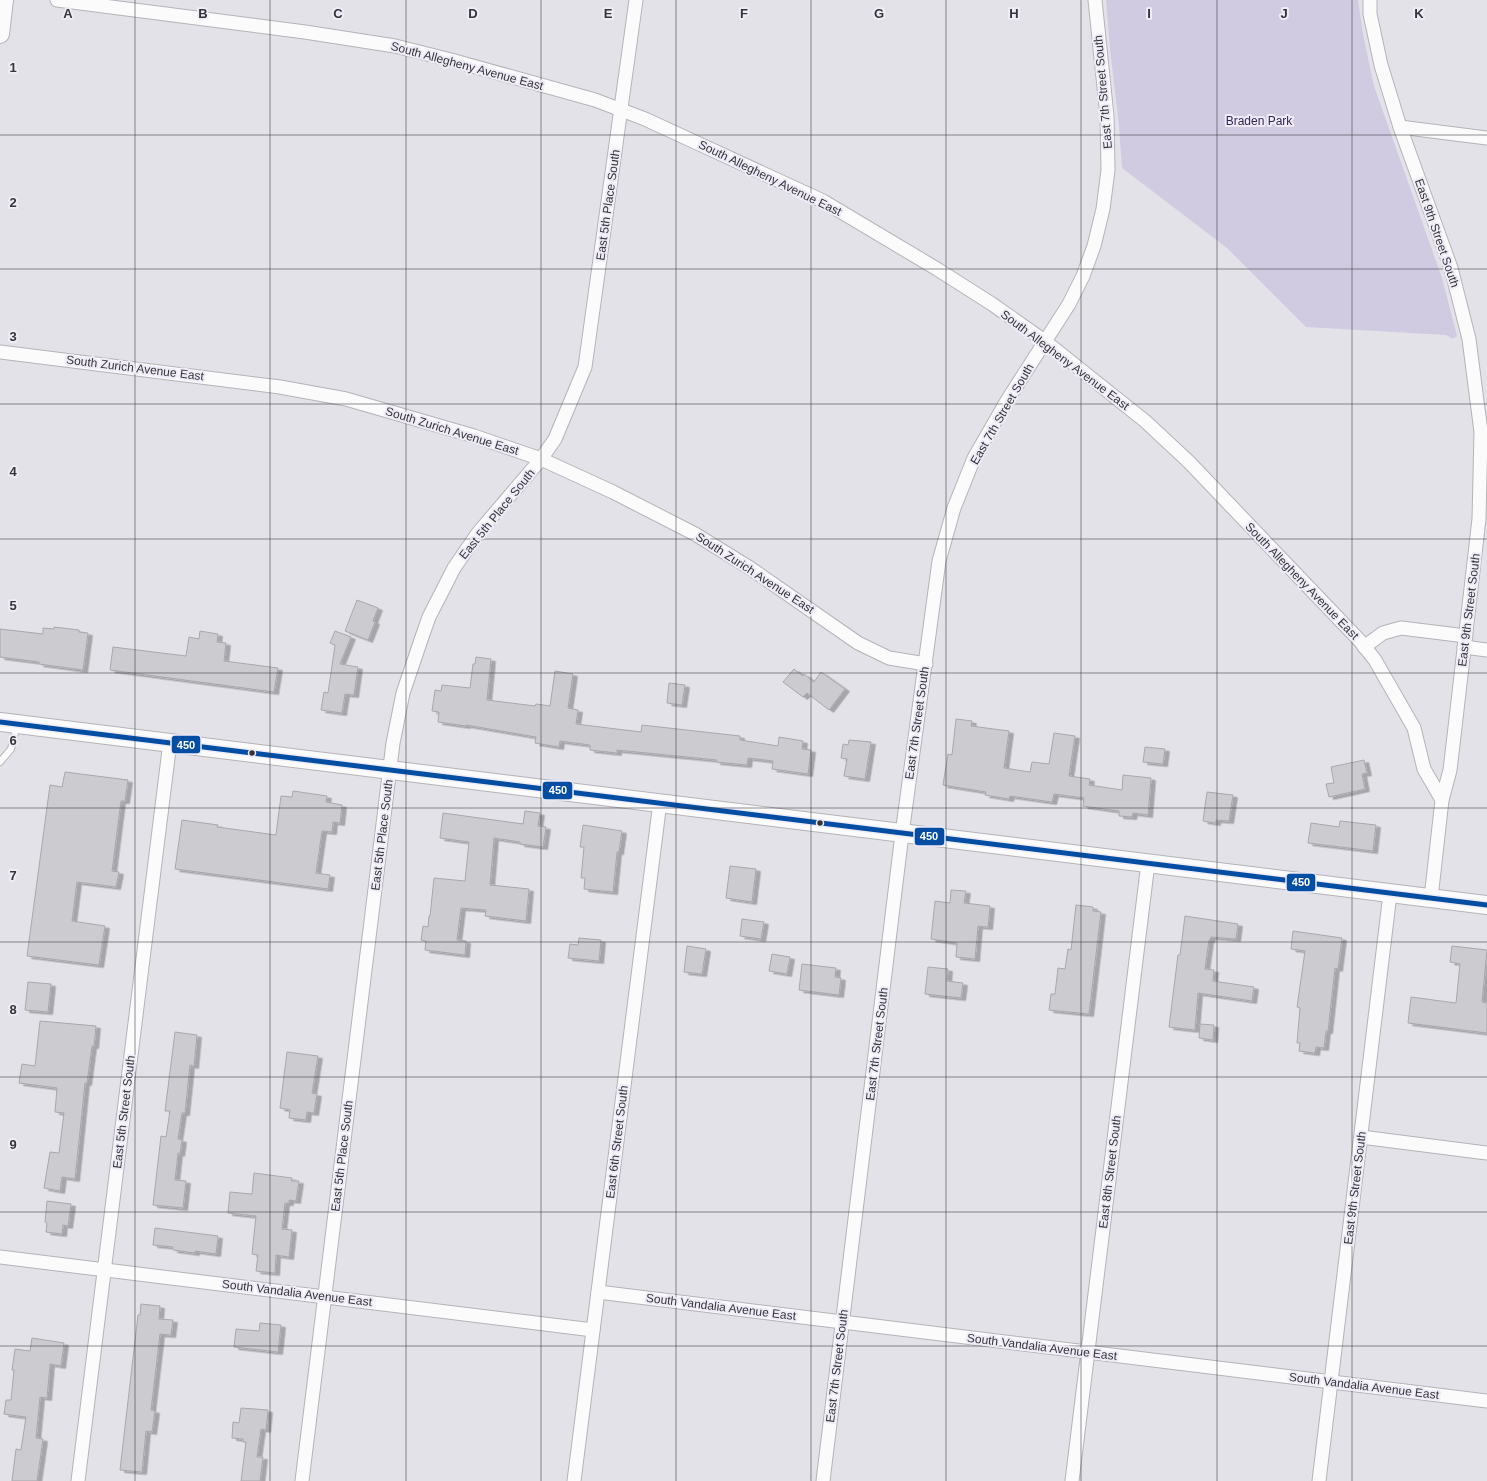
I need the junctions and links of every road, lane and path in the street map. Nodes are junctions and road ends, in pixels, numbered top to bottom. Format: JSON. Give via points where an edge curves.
{"nodes":[{"id":1,"x":4,"y":0,"type":"edge"},
{"id":2,"x":58,"y":0,"type":"edge"},
{"id":3,"x":636,"y":0,"type":"edge"},
{"id":4,"x":1095,"y":0,"type":"edge"},
{"id":5,"x":1370,"y":0,"type":"edge"},
{"id":6,"x":0,"y":34,"type":"edge"},
{"id":7,"x":621,"y":109,"type":"junction"},
{"id":8,"x":1400,"y":127,"type":"junction"},
{"id":9,"x":1487,"y":138,"type":"edge"},
{"id":10,"x":1046,"y":342,"type":"junction"},
{"id":11,"x":0,"y":352,"type":"edge"},
{"id":12,"x":1482,"y":395,"type":"edge"},
{"id":13,"x":541,"y":459,"type":"junction"},
{"id":14,"x":1465,"y":642,"type":"junction"},
{"id":15,"x":1364,"y":647,"type":"junction"},
{"id":16,"x":1487,"y":650,"type":"edge"},
{"id":17,"x":926,"y":664,"type":"junction"},
{"id":18,"x":0,"y":722,"type":"edge"},
{"id":19,"x":18,"y":724,"type":"junction"},
{"id":20,"x":170,"y":742,"type":"junction"},
{"id":21,"x":0,"y":762,"type":"edge"},
{"id":22,"x":390,"y":769,"type":"junction"},
{"id":23,"x":1442,"y":800,"type":"junction"},
{"id":24,"x":660,"y":802,"type":"junction"},
{"id":25,"x":902,"y":834,"type":"junction"},
{"id":26,"x":1148,"y":863,"type":"junction"},
{"id":27,"x":1390,"y":894,"type":"junction"},
{"id":28,"x":1431,"y":898,"type":"junction"},
{"id":29,"x":1487,"y":905,"type":"edge"},
{"id":30,"x":1361,"y":1137,"type":"junction"},
{"id":31,"x":1487,"y":1152,"type":"edge"},
{"id":32,"x":0,"y":1257,"type":"edge"},
{"id":33,"x":104,"y":1269,"type":"junction"},
{"id":34,"x":598,"y":1292,"type":"junction"},
{"id":35,"x":325,"y":1296,"type":"junction"},
{"id":36,"x":843,"y":1322,"type":"junction"},
{"id":37,"x":593,"y":1330,"type":"junction"},
{"id":38,"x":1088,"y":1352,"type":"junction"},
{"id":39,"x":1331,"y":1382,"type":"junction"},
{"id":40,"x":1487,"y":1401,"type":"edge"},
{"id":41,"x":78,"y":1481,"type":"edge"},
{"id":42,"x":302,"y":1481,"type":"edge"},
{"id":43,"x":574,"y":1481,"type":"edge"},
{"id":44,"x":823,"y":1481,"type":"edge"},
{"id":45,"x":1072,"y":1481,"type":"edge"},
{"id":46,"x":1319,"y":1481,"type":"edge"}],
"edges":[{"from":1,"to":6,"type":"main road"},
{"from":2,"to":7,"type":"street","name":"South Allegheny Avenue East","via":[[395,46]]},
{"from":3,"to":7,"type":"street","name":"East 5th Place South"},
{"from":4,"to":10,"type":"street","name":"East 7th Street South","via":[[1108,132],[1108,170],[1103,209],[1083,276]]},
{"from":5,"to":8,"type":"street","name":"East 9th Street South","via":[[1370,14],[1380,58]]},
{"from":7,"to":10,"type":"street","name":"South Allegheny Avenue East","via":[[823,201],[980,296]]},
{"from":7,"to":13,"type":"street","name":"East 5th Place South","via":[[585,367],[555,440]]},
{"from":8,"to":9,"type":"street"},
{"from":8,"to":12,"type":"street","name":"East 9th Street South","via":[[1451,268]]},
{"from":10,"to":15,"type":"street","name":"South Allegheny Avenue East","via":[[1145,422],[1189,462]]},
{"from":10,"to":17,"type":"street","name":"East 7th Street South","via":[[1008,399],[974,458],[954,508],[939,561]]},
{"from":11,"to":13,"type":"street","name":"South Zurich Avenue East","via":[[280,387],[346,399],[474,436]]},
{"from":12,"to":14,"type":"street","name":"East 9th Street South","via":[[1479,519]]},
{"from":13,"to":17,"type":"street","name":"South Zurich Avenue East","via":[[695,534],[750,568],[858,643],[889,658]]},
{"from":13,"to":22,"type":"street","name":"East 5th Place South","via":[[478,533],[454,568],[429,617],[403,693]]},
{"from":14,"to":15,"type":"street","name":"South Allegheny Avenue East","via":[[1401,628],[1383,633]]},
{"from":14,"to":16,"type":"street","name":"South Allegheny Avenue East"},
{"from":14,"to":23,"type":"street","name":"East 9th Street South","via":[[1450,770]]},
{"from":15,"to":23,"type":"street","name":"South Allegheny Avenue East","via":[[1389,683],[1414,728],[1424,769]]},
{"from":17,"to":25,"type":"street","name":"East 7th Street South"},
{"from":18,"to":19,"type":"main road"},
{"from":19,"to":20,"type":"main road"},
{"from":19,"to":21,"type":"lane","via":[[11,749]]},
{"from":20,"to":22,"type":"main road"},
{"from":20,"to":33,"type":"street","name":"East 5th Street South"},
{"from":22,"to":24,"type":"main road"},
{"from":22,"to":35,"type":"street","name":"East 5th Place South"},
{"from":23,"to":28,"type":"street","name":"East 9th Street South"},
{"from":24,"to":25,"type":"main road"},
{"from":24,"to":34,"type":"street","name":"East 6th Street South"},
{"from":25,"to":26,"type":"main road"},
{"from":25,"to":36,"type":"street","name":"East 7th Street South"},
{"from":26,"to":27,"type":"main road"},
{"from":26,"to":38,"type":"street","name":"East 8th Street South"},
{"from":27,"to":28,"type":"main road"},
{"from":27,"to":30,"type":"street","name":"East 9th Street South"},
{"from":28,"to":29,"type":"main road"},
{"from":30,"to":31,"type":"street"},
{"from":30,"to":39,"type":"street","name":"East 9th Street South"},
{"from":32,"to":33,"type":"street","name":"South Vandalia Avenue East"},
{"from":33,"to":35,"type":"street","name":"South Vandalia Avenue East"},
{"from":33,"to":41,"type":"street","name":"East 5th Street South"},
{"from":34,"to":36,"type":"street","name":"South Vandalia Avenue East"},
{"from":34,"to":37,"type":"street","name":"East 6th Street South"},
{"from":35,"to":37,"type":"street","name":"South Vandalia Avenue East"},
{"from":35,"to":42,"type":"street","name":"East 5th Place South"},
{"from":36,"to":38,"type":"street","name":"South Vandalia Avenue East"},
{"from":36,"to":44,"type":"street","name":"East 7th Street South"},
{"from":37,"to":43,"type":"street","name":"East 6th Street South"},
{"from":38,"to":39,"type":"street","name":"South Vandalia Avenue East"},
{"from":38,"to":45,"type":"street","name":"East 8th Street South"},
{"from":39,"to":40,"type":"street","name":"South Vandalia Avenue East"},
{"from":39,"to":46,"type":"street","name":"East 9th Street South"}]}
